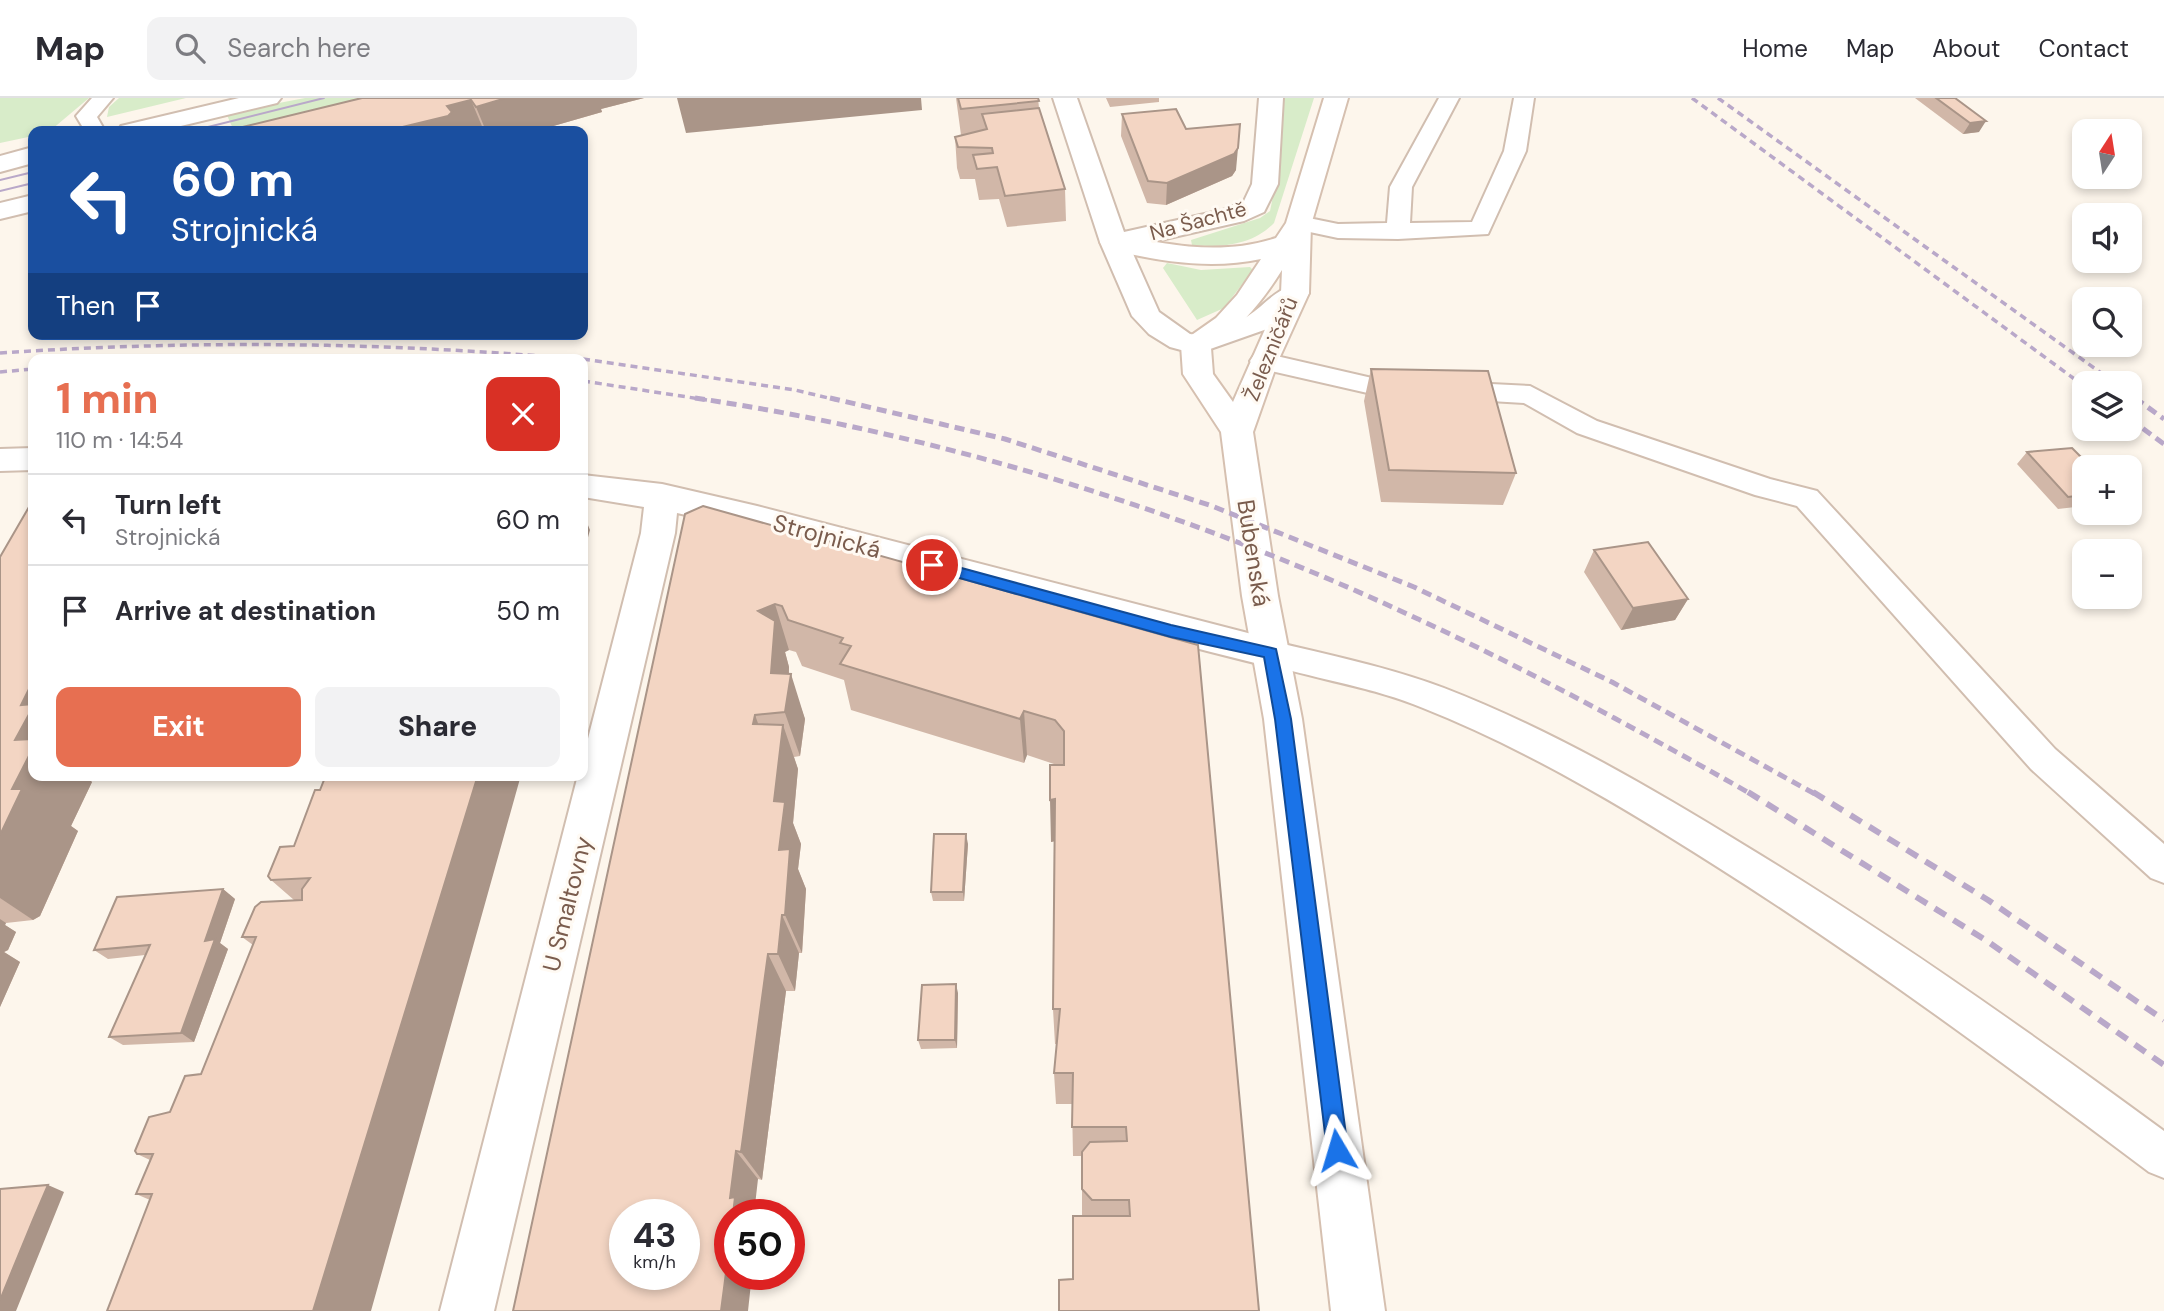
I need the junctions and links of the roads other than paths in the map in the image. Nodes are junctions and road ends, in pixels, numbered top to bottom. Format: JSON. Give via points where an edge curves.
{"nodes":[{"id":1,"x":103,"y":98,"type":"edge"},
{"id":2,"x":269,"y":98,"type":"edge"},
{"id":3,"x":1065,"y":98,"type":"edge"},
{"id":4,"x":1271,"y":98,"type":"edge"},
{"id":5,"x":1336,"y":98,"type":"edge"},
{"id":6,"x":1448,"y":98,"type":"edge"},
{"id":7,"x":1524,"y":98,"type":"edge"},
{"id":8,"x":92,"y":126,"type":"edge"},
{"id":9,"x":151,"y":126,"type":"edge"},
{"id":10,"x":28,"y":156,"type":"edge"},
{"id":11,"x":0,"y":164,"type":"edge"},
{"id":12,"x":28,"y":204,"type":"edge"},
{"id":13,"x":0,"y":211,"type":"edge"},
{"id":14,"x":1398,"y":232,"type":"junction"},
{"id":15,"x":1293,"y":233,"type":"junction"},
{"id":16,"x":1114,"y":242,"type":"junction"},
{"id":17,"x":1295,"y":293,"type":"junction"},
{"id":18,"x":1196,"y":345,"type":"junction"},
{"id":19,"x":1263,"y":361,"type":"junction"},
{"id":20,"x":1237,"y":432,"type":"junction"},
{"id":21,"x":28,"y":459,"type":"edge"},
{"id":22,"x":0,"y":460,"type":"edge"},
{"id":23,"x":588,"y":487,"type":"edge"},
{"id":24,"x":662,"y":496,"type":"junction"},
{"id":25,"x":1271,"y":653,"type":"junction"},
{"id":26,"x":2164,"y":867,"type":"edge"},
{"id":27,"x":2164,"y":1157,"type":"edge"},
{"id":28,"x":467,"y":1311,"type":"edge"},
{"id":29,"x":1358,"y":1311,"type":"edge"}],
"edges":[{"from":1,"to":8,"type":"lane","via":[[86,116]]},
{"from":2,"to":9,"type":"street"},
{"from":3,"to":16,"type":"street"},
{"from":4,"to":16,"type":"street","name":"Na Šachtě","via":[[1265,184],[1255,206]]},
{"from":5,"to":15,"type":"street","name":"Železničářů"},
{"from":6,"to":14,"type":"lane","via":[[1401,187]]},
{"from":7,"to":14,"type":"lane","via":[[1515,151],[1480,229]]},
{"from":10,"to":11,"type":"street"},
{"from":12,"to":13,"type":"street"},
{"from":14,"to":15,"type":"lane"},
{"from":15,"to":16,"type":"street","via":[[1250,256],[1212,258]]},
{"from":15,"to":17,"type":"street","name":"Železničářů"},
{"from":15,"to":18,"type":"street","name":"Železničářů","via":[[1248,301]]},
{"from":16,"to":18,"type":"street","via":[[1146,316],[1180,341]]},
{"from":17,"to":18,"type":"street","via":[[1257,323]]},
{"from":17,"to":19,"type":"street","name":"Železničářů"},
{"from":18,"to":20,"type":"street","name":"Bubenská","via":[[1198,373]]},
{"from":19,"to":20,"type":"street","name":"Železničářů"},
{"from":19,"to":26,"type":"lane","via":[[1372,386],[1530,394],[1587,427],[1807,498],[2043,760]]},
{"from":20,"to":25,"type":"street","name":"Bubenská"},
{"from":21,"to":22,"type":"street"},
{"from":23,"to":24,"type":"street","name":"Strojnická"},
{"from":24,"to":25,"type":"street","name":"Strojnická","via":[[746,513],[1171,631]]},
{"from":24,"to":28,"type":"street","name":"U Smaltovny","via":[[658,533]]},
{"from":25,"to":27,"type":"lane","via":[[1433,697],[1601,777],[1891,960]]},
{"from":25,"to":29,"type":"street","name":"Bubenská"}]}
